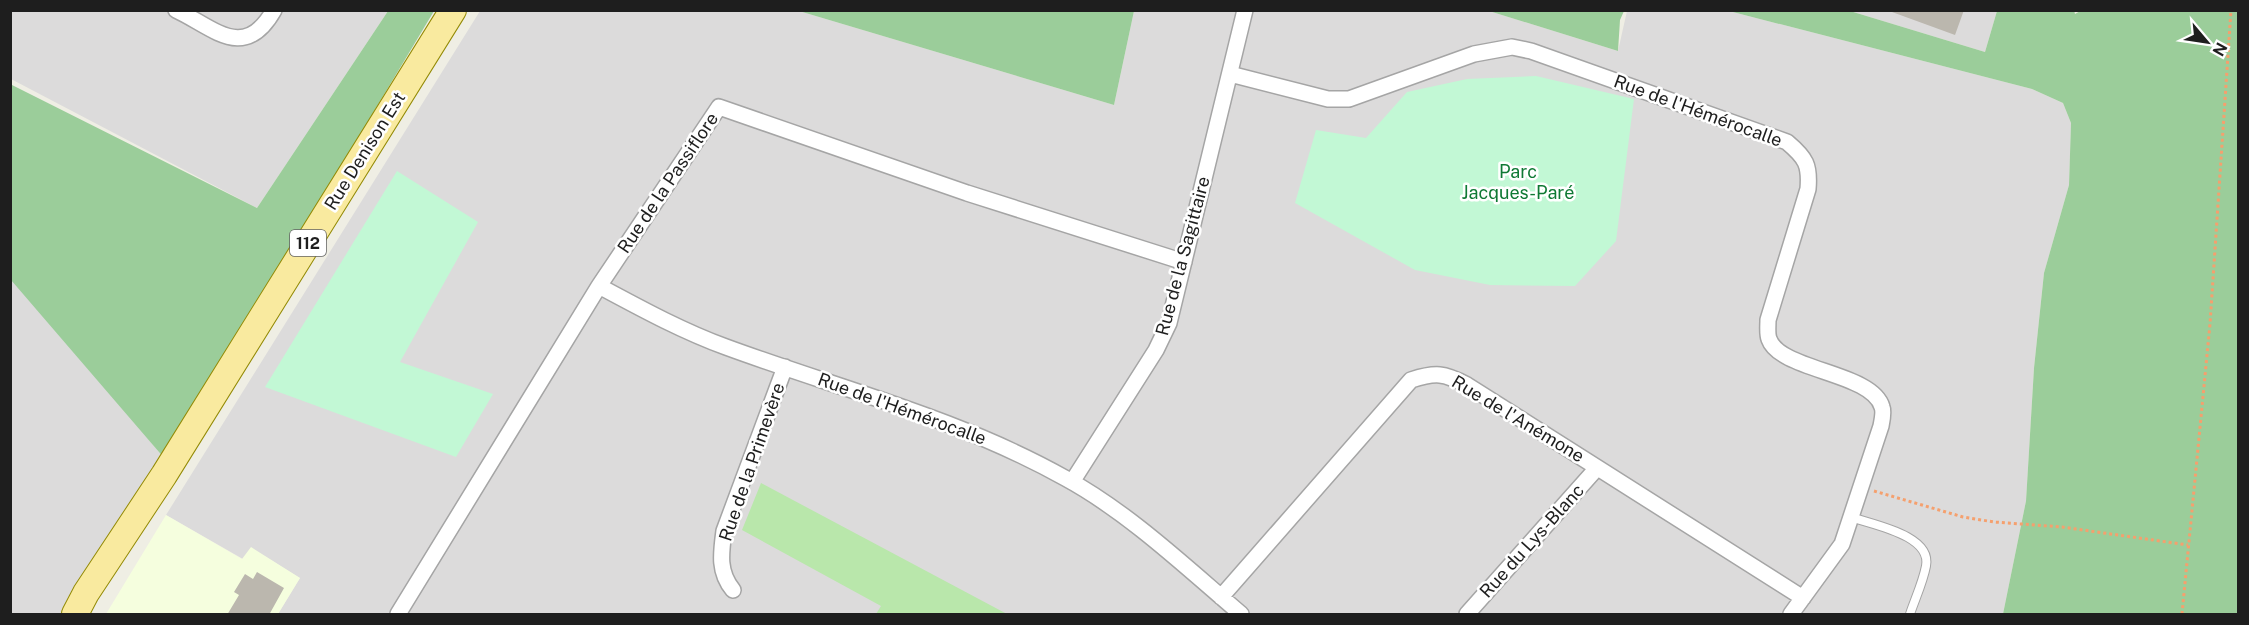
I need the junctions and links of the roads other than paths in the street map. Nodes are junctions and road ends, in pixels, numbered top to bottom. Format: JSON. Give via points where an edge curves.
{"nodes":[{"id":1,"x":176,"y":10,"type":"edge"},
{"id":2,"x":274,"y":10,"type":"edge"},
{"id":3,"x":453,"y":10,"type":"edge"},
{"id":4,"x":1245,"y":10,"type":"edge"},
{"id":5,"x":1230,"y":74,"type":"junction"},
{"id":6,"x":1185,"y":261,"type":"junction"},
{"id":7,"x":599,"y":286,"type":"junction"},
{"id":8,"x":784,"y":367,"type":"junction"},
{"id":9,"x":1597,"y":468,"type":"junction"},
{"id":10,"x":164,"y":476,"type":"junction"},
{"id":11,"x":1072,"y":482,"type":"junction"},
{"id":12,"x":1851,"y":517,"type":"junction"},
{"id":13,"x":734,"y":590,"type":"dead end"},
{"id":14,"x":1221,"y":597,"type":"junction"},
{"id":15,"x":1803,"y":598,"type":"junction"},
{"id":16,"x":75,"y":615,"type":"edge"},
{"id":17,"x":90,"y":615,"type":"edge"},
{"id":18,"x":398,"y":615,"type":"edge"},
{"id":19,"x":1241,"y":615,"type":"edge"},
{"id":20,"x":1467,"y":615,"type":"edge"},
{"id":21,"x":1791,"y":615,"type":"edge"},
{"id":22,"x":1910,"y":615,"type":"edge"}],
"edges":[{"from":1,"to":2,"type":"street","via":[[218,35],[241,38],[265,25]]},
{"from":3,"to":10,"type":"main road","name":"Rue Denison Est","number":"112"},
{"from":4,"to":5,"type":"street","name":"Rue de la Sagittaire"},
{"from":5,"to":6,"type":"street","name":"Rue de la Sagittaire"},
{"from":5,"to":12,"type":"street","name":"Rue de l'Hémérocalle","via":[[1328,99],[1350,99],[1474,54],[1512,46],[1787,142],[1802,154],[1809,171],[1808,189],[1768,320],[1769,339],[1780,353],[1859,386],[1875,396],[1882,408],[1881,426]]},
{"from":6,"to":7,"type":"street","name":"Rue de la Passiflore","via":[[967,193],[719,107]]},
{"from":6,"to":11,"type":"street","name":"Rue de la Sagittaire","via":[[1164,336]]},
{"from":7,"to":8,"type":"street","name":"Rue de l'Hémérocalle","via":[[675,326]]},
{"from":7,"to":18,"type":"street","name":"Rue de la Passiflore"},
{"from":8,"to":11,"type":"street","name":"Rue de l'Hémérocalle","via":[[971,432]]},
{"from":8,"to":13,"type":"street","name":"Rue de la Primevère","via":[[724,531],[722,571]]},
{"from":9,"to":14,"type":"street","name":"Rue de l'Anémone","via":[[1448,375],[1430,374],[1411,380]]},
{"from":9,"to":15,"type":"street","name":"Rue de l'Anémone"},
{"from":9,"to":20,"type":"street","name":"Rue du Lys-Blanc"},
{"from":10,"to":16,"type":"main road","name":"Rue Denison Est","number":"112"},
{"from":10,"to":17,"type":"main road","name":"Rue Denison Est"},
{"from":11,"to":14,"type":"street","name":"Rue de l'Hémérocalle","via":[[1168,551]]},
{"from":12,"to":15,"type":"street","name":"Rue de l'Hémérocalle","via":[[1842,544]]},
{"from":12,"to":22,"type":"lane","via":[[1912,538],[1925,553],[1927,564]]},
{"from":14,"to":19,"type":"street","name":"Rue de l'Hémérocalle"},
{"from":15,"to":21,"type":"street","name":"Rue de l'Hémérocalle"}]}
